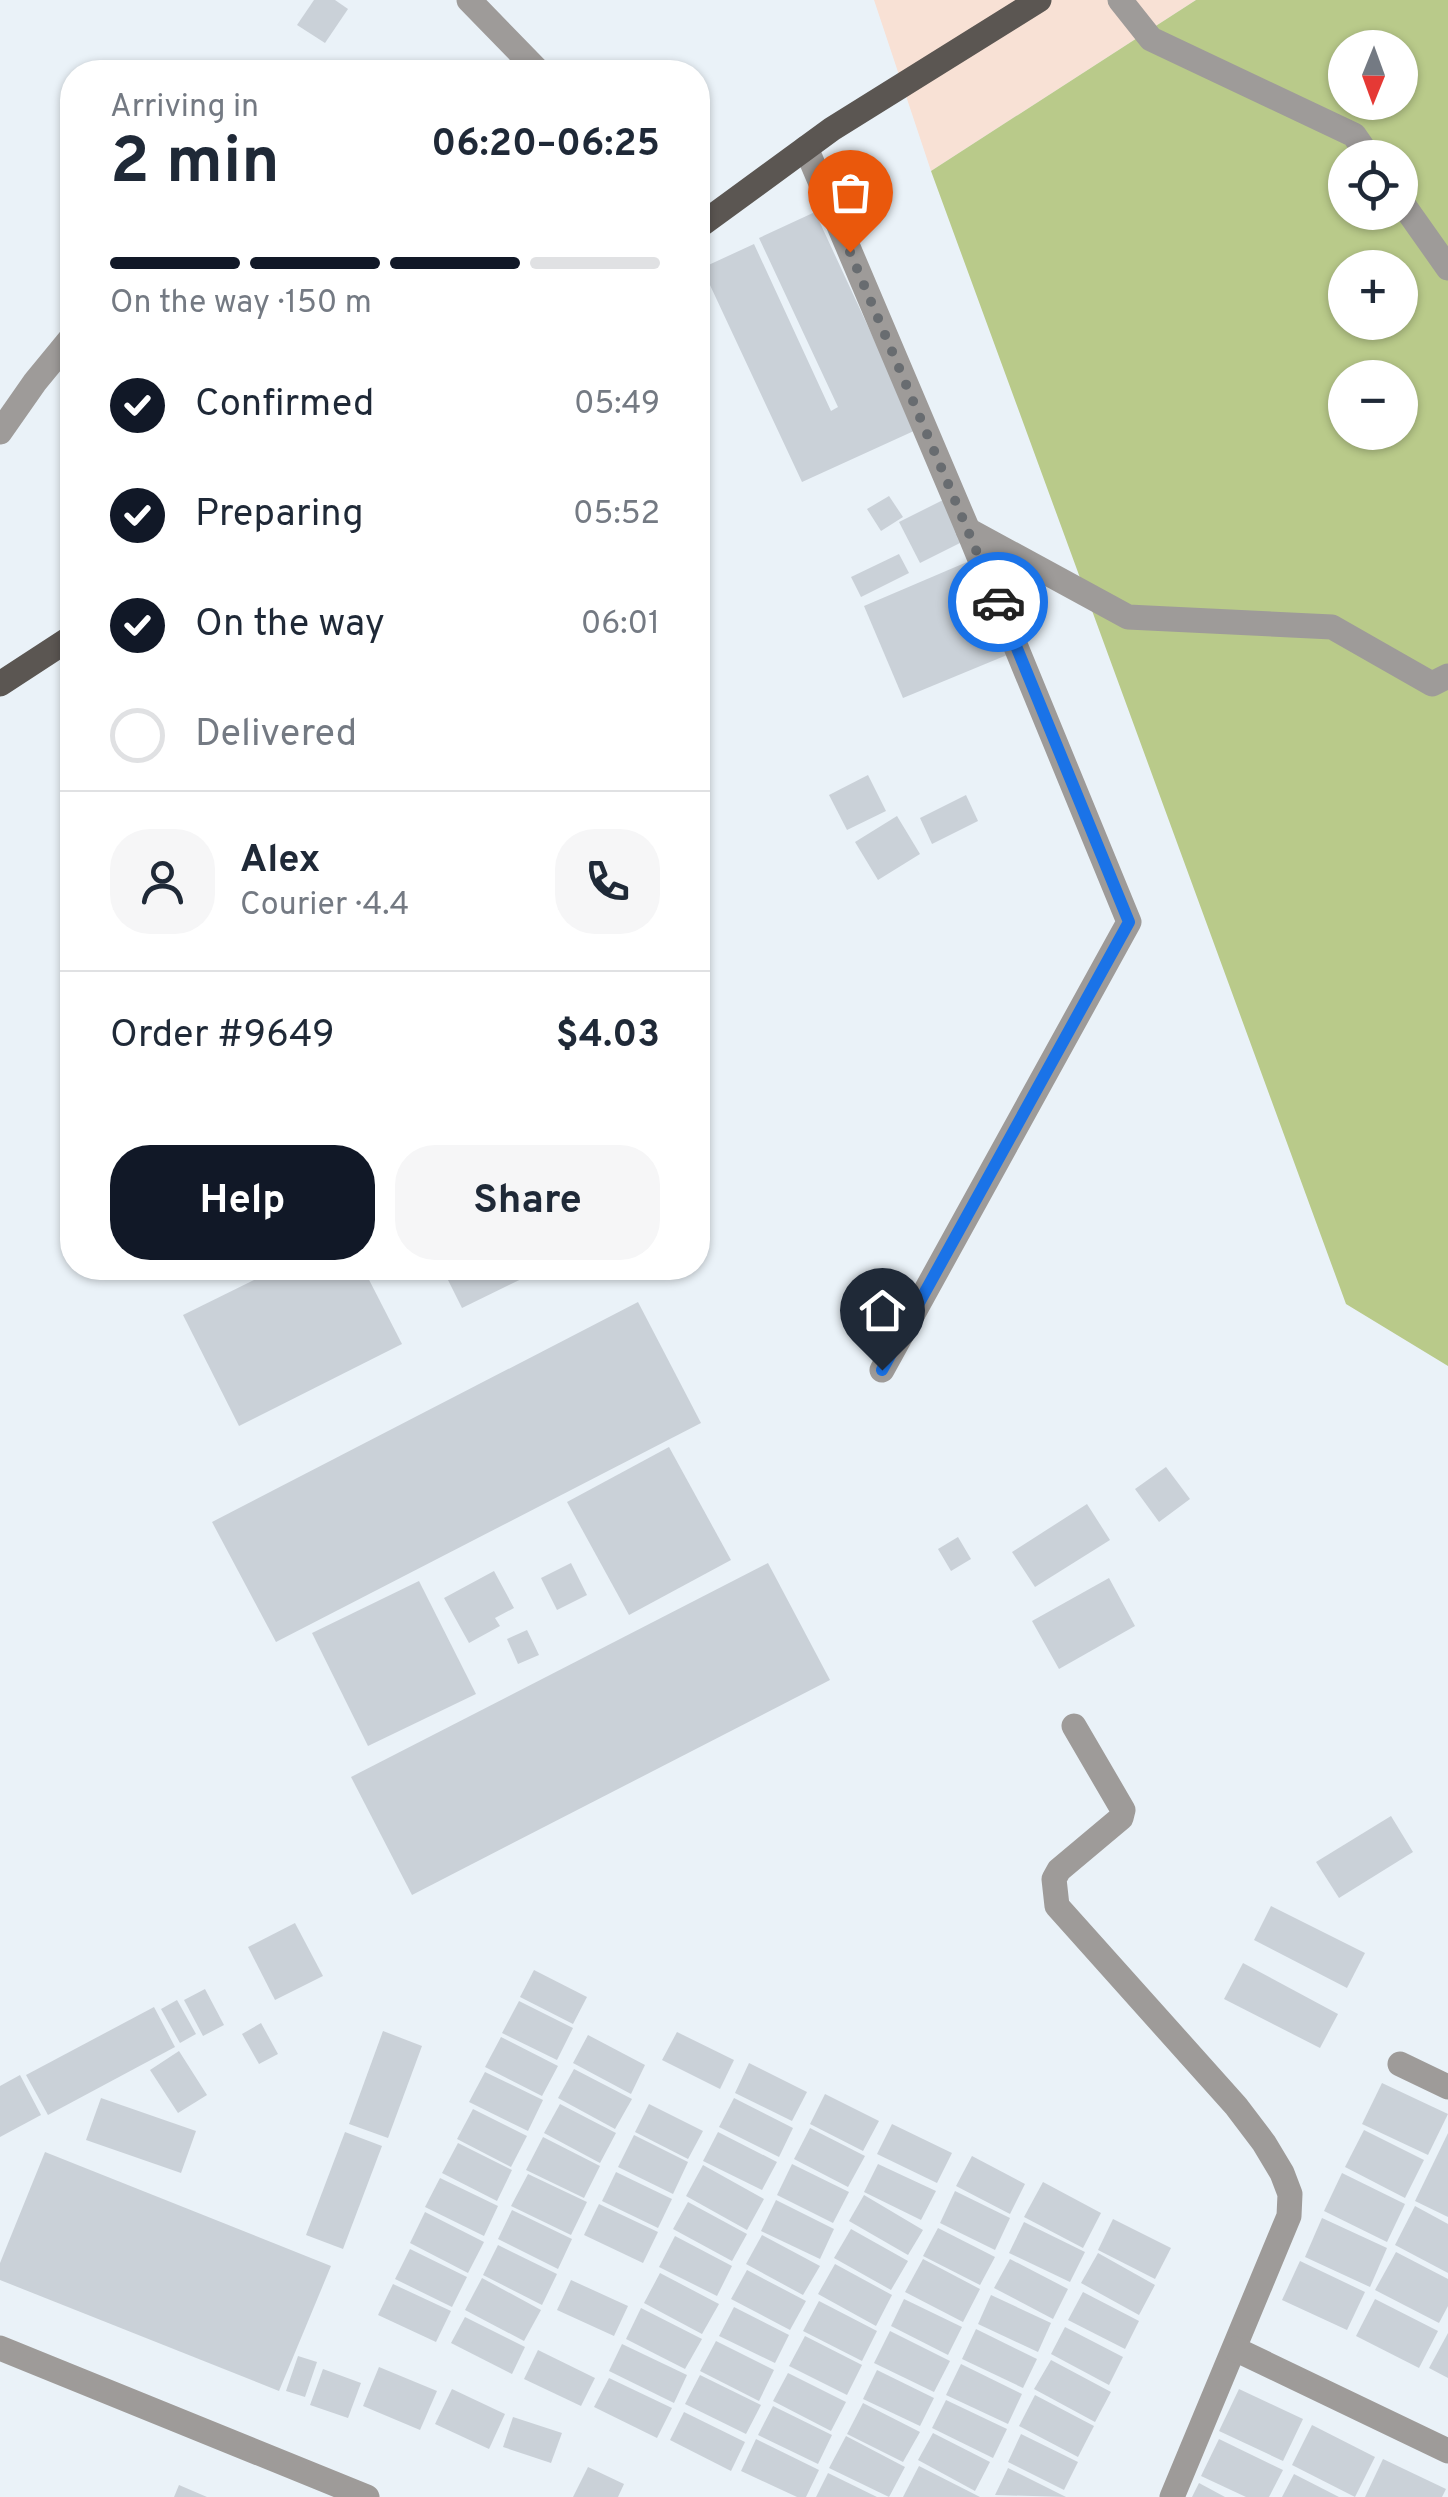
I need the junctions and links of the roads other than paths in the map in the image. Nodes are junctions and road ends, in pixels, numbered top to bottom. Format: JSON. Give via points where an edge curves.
{"nodes":[{"id":1,"x":469,"y":0,"type":"edge"},
{"id":2,"x":1040,"y":0,"type":"edge"},
{"id":3,"x":1120,"y":0,"type":"edge"},
{"id":4,"x":526,"y":60,"type":"edge"},
{"id":5,"x":1357,"y":140,"type":"edge"},
{"id":6,"x":806,"y":148,"type":"junction"},
{"id":7,"x":710,"y":218,"type":"edge"},
{"id":8,"x":1418,"y":226,"type":"edge"},
{"id":9,"x":1448,"y":268,"type":"edge"},
{"id":10,"x":60,"y":352,"type":"edge"},
{"id":11,"x":0,"y":432,"type":"edge"},
{"id":12,"x":968,"y":530,"type":"junction"},
{"id":13,"x":60,"y":645,"type":"edge"},
{"id":14,"x":1448,"y":676,"type":"edge"},
{"id":15,"x":0,"y":684,"type":"edge"},
{"id":16,"x":882,"y":1370,"type":"dead end"},
{"id":17,"x":1074,"y":1726,"type":"dead end"},
{"id":18,"x":1400,"y":2064,"type":"dead end"},
{"id":19,"x":1448,"y":2087,"type":"edge"},
{"id":20,"x":0,"y":2348,"type":"edge"},
{"id":21,"x":1235,"y":2348,"type":"junction"},
{"id":22,"x":1448,"y":2450,"type":"edge"},
{"id":23,"x":367,"y":2497,"type":"edge"},
{"id":24,"x":1172,"y":2497,"type":"edge"}],
"edges":[{"from":1,"to":4,"type":"street"},
{"from":2,"to":6,"type":"main road"},
{"from":3,"to":5,"type":"street","via":[[1152,39]]},
{"from":6,"to":7,"type":"main road"},
{"from":6,"to":12,"type":"street"},
{"from":8,"to":9,"type":"street"},
{"from":10,"to":11,"type":"street"},
{"from":12,"to":14,"type":"street","via":[[1128,617],[1332,627],[1432,684]]},
{"from":12,"to":16,"type":"street","via":[[1129,922]]},
{"from":13,"to":15,"type":"main road"},
{"from":17,"to":21,"type":"street","via":[[1123,1810],[1059,1870],[1056,1906],[1236,2106],[1290,2194],[1289,2216]]},
{"from":18,"to":19,"type":"street"},
{"from":20,"to":23,"type":"street"},
{"from":21,"to":22,"type":"street"},
{"from":21,"to":24,"type":"street"}]}
